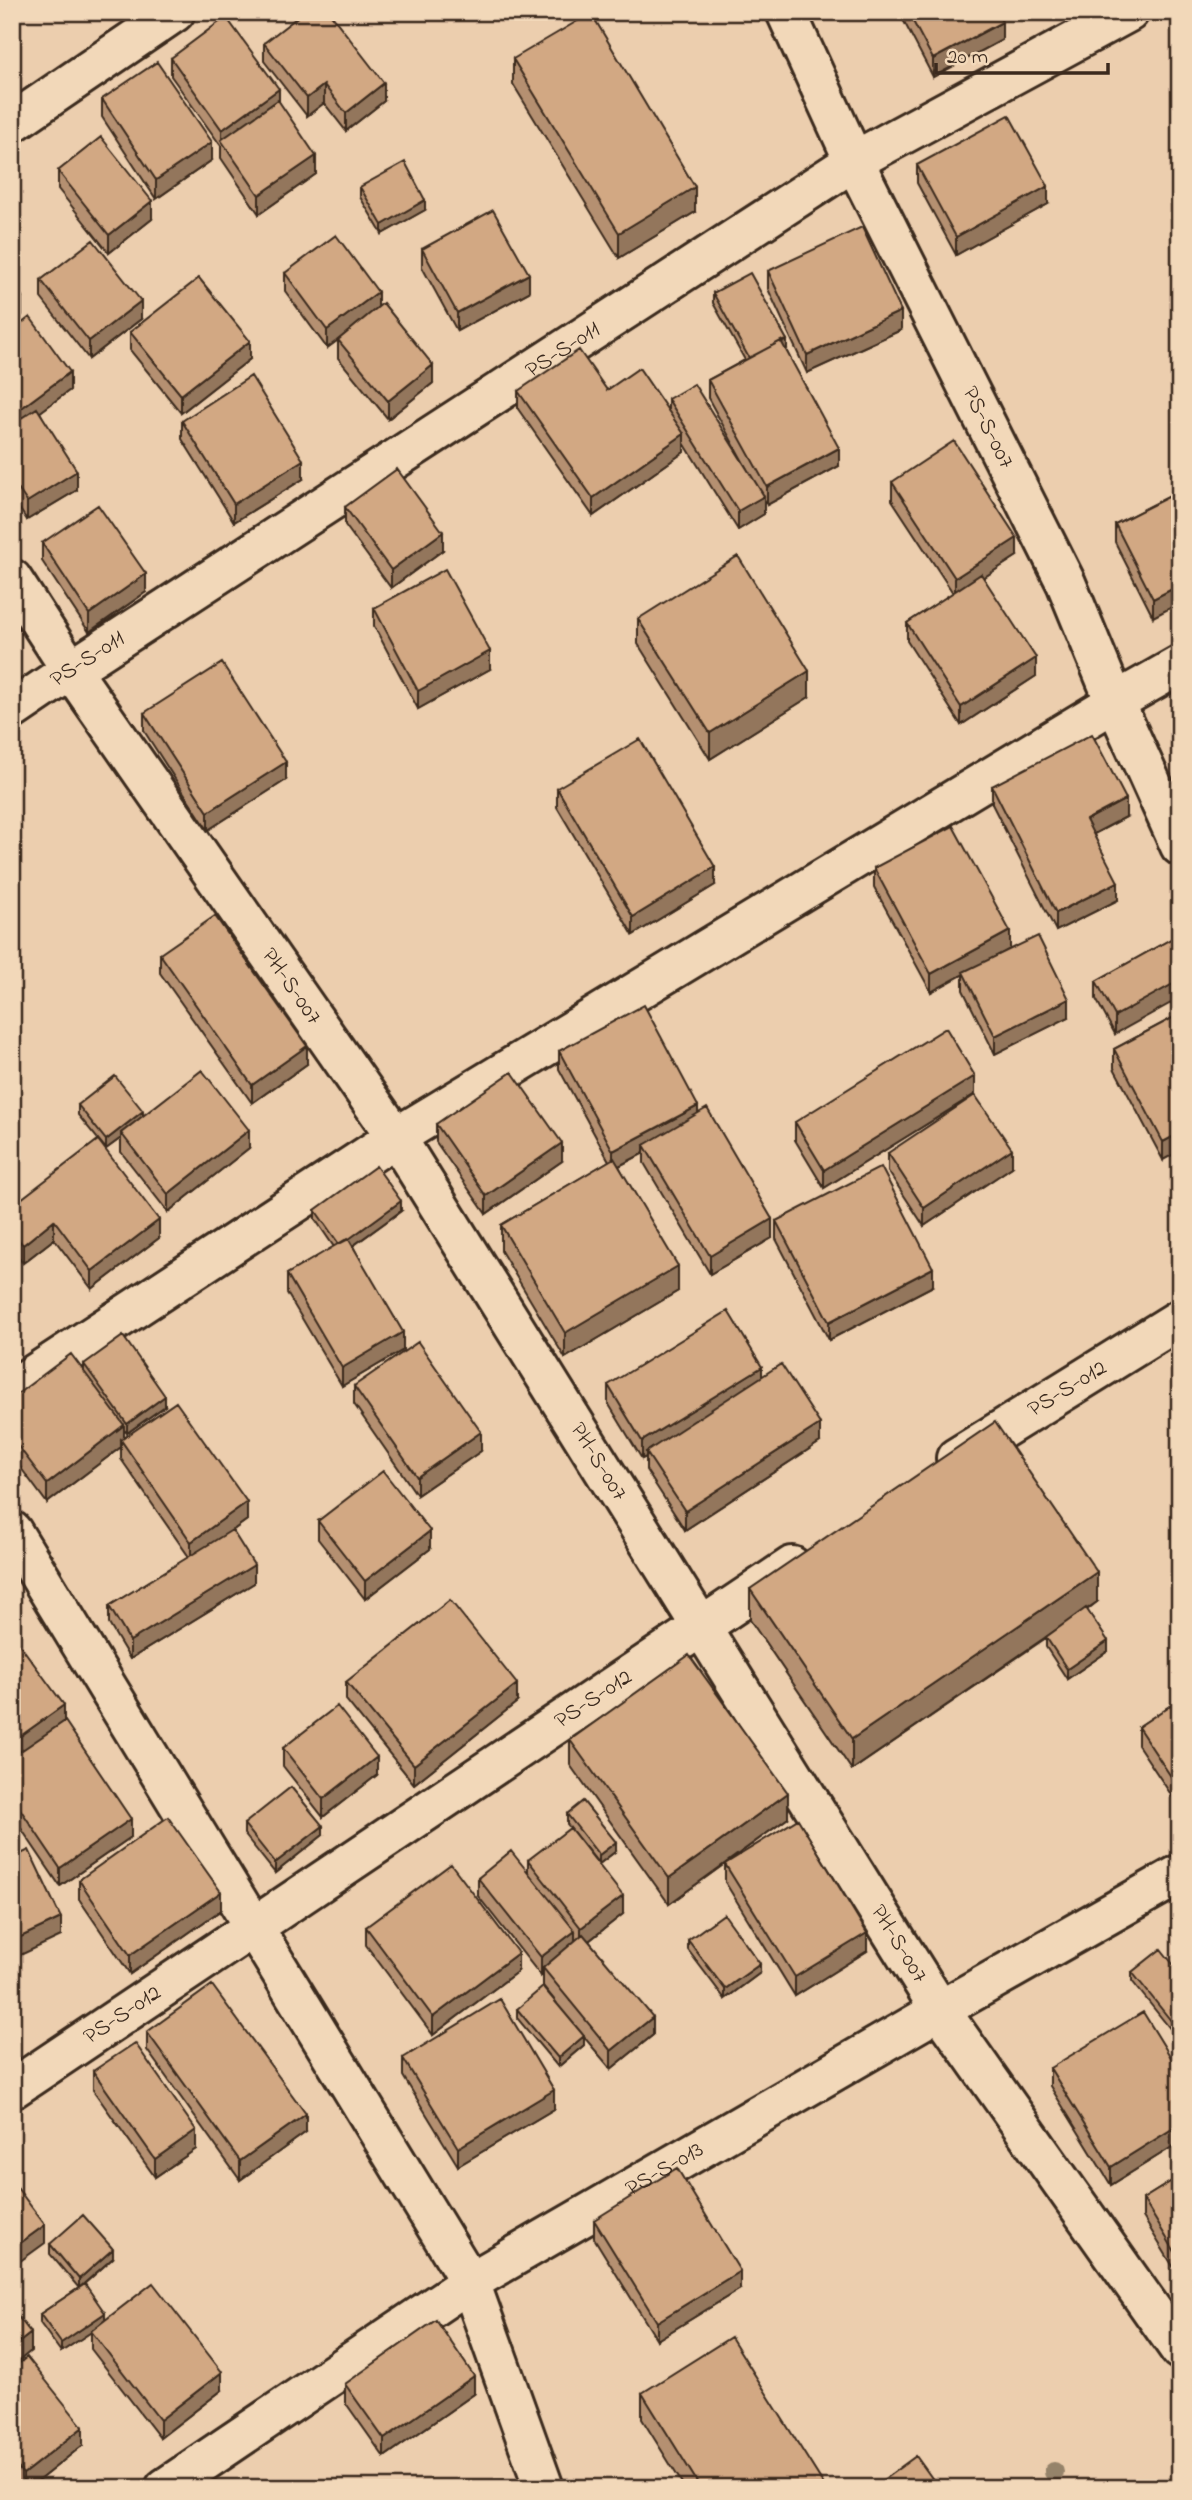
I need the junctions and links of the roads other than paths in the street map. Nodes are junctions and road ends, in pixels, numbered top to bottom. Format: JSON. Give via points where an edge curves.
{"nodes":[{"id":1,"x":175,"y":12,"type":"edge"},
{"id":2,"x":786,"y":12,"type":"edge"},
{"id":3,"x":1129,"y":12,"type":"edge"},
{"id":4,"x":12,"y":123,"type":"edge"},
{"id":5,"x":853,"y":161,"type":"junction"},
{"id":6,"x":12,"y":579,"type":"edge"},
{"id":7,"x":1180,"y":665,"type":"edge"},
{"id":8,"x":71,"y":670,"type":"junction"},
{"id":9,"x":1115,"y":702,"type":"junction"},
{"id":10,"x":12,"y":710,"type":"edge"},
{"id":11,"x":1180,"y":846,"type":"edge"},
{"id":12,"x":396,"y":1137,"type":"junction"},
{"id":13,"x":1180,"y":1319,"type":"edge"},
{"id":14,"x":12,"y":1389,"type":"edge"},
{"id":15,"x":928,"y":1476,"type":"edge"},
{"id":16,"x":12,"y":1531,"type":"edge"},
{"id":17,"x":826,"y":1544,"type":"edge"},
{"id":18,"x":701,"y":1626,"type":"junction"},
{"id":19,"x":1180,"y":1874,"type":"edge"},
{"id":20,"x":255,"y":1927,"type":"junction"},
{"id":21,"x":940,"y":2010,"type":"junction"},
{"id":22,"x":12,"y":2089,"type":"edge"},
{"id":23,"x":470,"y":2282,"type":"junction"},
{"id":24,"x":1180,"y":2350,"type":"edge"},
{"id":25,"x":165,"y":2488,"type":"edge"},
{"id":26,"x":544,"y":2488,"type":"edge"}],
"edges":[{"from":1,"to":4,"type":"street"},
{"from":2,"to":5,"type":"street","name":"PS-S-007"},
{"from":3,"to":5,"type":"street","name":"PS-S-011"},
{"from":5,"to":8,"type":"street","name":"PS-S-011"},
{"from":5,"to":9,"type":"street","name":"PS-S-007","via":[[1066,583]]},
{"from":6,"to":8,"type":"street","name":"PH-S-007"},
{"from":7,"to":9,"type":"street"},
{"from":8,"to":10,"type":"street","name":"PS-S-011"},
{"from":8,"to":12,"type":"street","name":"PH-S-007"},
{"from":9,"to":11,"type":"street","name":"PS-S-007"},
{"from":9,"to":12,"type":"street"},
{"from":12,"to":14,"type":"street"},
{"from":12,"to":18,"type":"street","name":"PH-S-007"},
{"from":13,"to":15,"type":"street","name":"PS-S-012"},
{"from":16,"to":20,"type":"street"},
{"from":17,"to":18,"type":"street","name":"PS-S-012"},
{"from":18,"to":20,"type":"street","name":"PS-S-012"},
{"from":18,"to":21,"type":"street","name":"PH-S-007"},
{"from":19,"to":21,"type":"street","name":"PS-S-013"},
{"from":20,"to":22,"type":"street","name":"PS-S-012"},
{"from":20,"to":23,"type":"street"},
{"from":21,"to":23,"type":"street","name":"PS-S-013"},
{"from":21,"to":24,"type":"street","name":"PH-S-007"},
{"from":23,"to":25,"type":"street","name":"PS-S-013"},
{"from":23,"to":26,"type":"street"}]}
